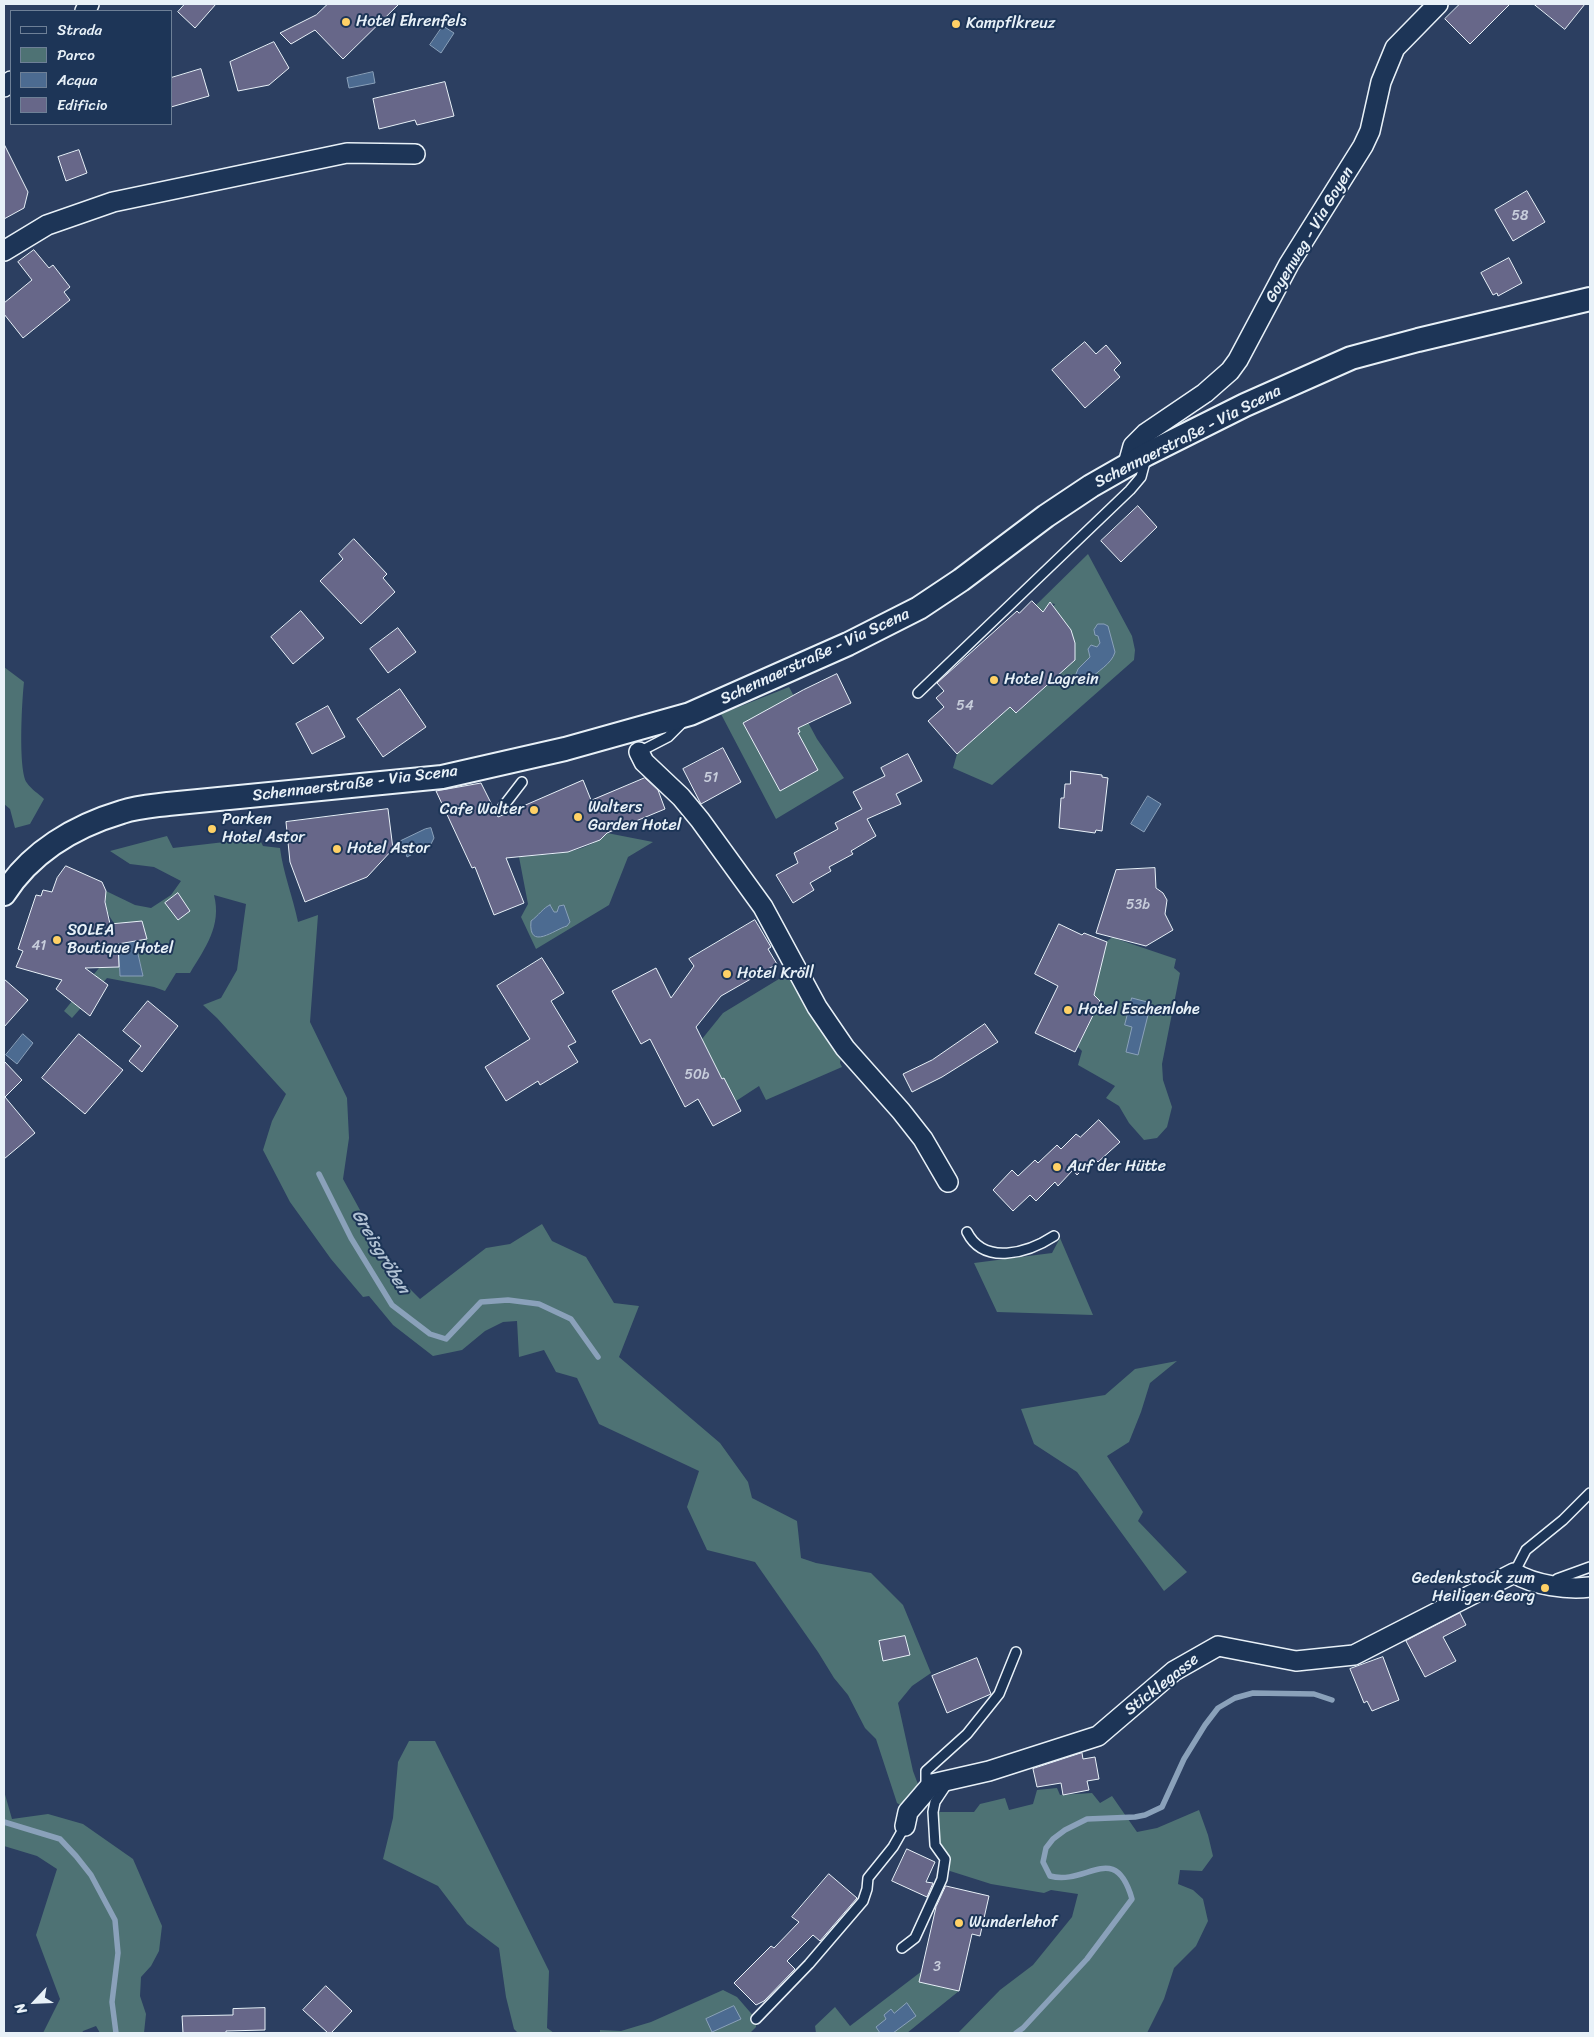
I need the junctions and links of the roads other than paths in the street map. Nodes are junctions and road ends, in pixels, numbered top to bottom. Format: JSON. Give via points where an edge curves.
{"nodes":[{"id":1,"x":1438,"y":4,"type":"edge"},
{"id":2,"x":415,"y":154,"type":"dead end"},
{"id":3,"x":4,"y":251,"type":"edge"},
{"id":4,"x":1590,"y":299,"type":"edge"},
{"id":5,"x":1137,"y":459,"type":"junction"},
{"id":6,"x":918,"y":693,"type":"dead end"},
{"id":7,"x":690,"y":714,"type":"junction"},
{"id":8,"x":639,"y":752,"type":"joint"},
{"id":9,"x":522,"y":782,"type":"dead end"},
{"id":10,"x":502,"y":808,"type":"dead end"},
{"id":11,"x":4,"y":894,"type":"edge"},
{"id":12,"x":948,"y":1182,"type":"dead end"},
{"id":13,"x":966,"y":1232,"type":"dead end"},
{"id":14,"x":1054,"y":1236,"type":"dead end"},
{"id":15,"x":1590,"y":1493,"type":"edge"},
{"id":16,"x":1590,"y":1567,"type":"edge"},
{"id":17,"x":1514,"y":1573,"type":"junction"},
{"id":18,"x":1560,"y":1586,"type":"junction"},
{"id":19,"x":1590,"y":1587,"type":"edge"},
{"id":20,"x":1016,"y":1652,"type":"dead end"},
{"id":21,"x":935,"y":1786,"type":"junction"},
{"id":22,"x":906,"y":1819,"type":"joint"},
{"id":23,"x":902,"y":1948,"type":"dead end"},
{"id":24,"x":756,"y":2019,"type":"dead end"}],
"edges":[{"from":1,"to":5,"type":"street","name":"Goyenweg - Via Goyen","via":[[1395,48],[1381,82],[1370,131],[1363,146],[1289,264],[1238,360],[1230,372],[1205,393],[1146,433],[1133,446]]},
{"from":2,"to":3,"type":"street","via":[[346,153],[113,202],[46,225]]},
{"from":4,"to":5,"type":"street","name":"Schennaerstraße - Via Scena","via":[[1350,358]]},
{"from":5,"to":6,"type":"lane","via":[[1141,477],[1130,490]]},
{"from":5,"to":7,"type":"street","name":"Schennaerstraße - Via Scena","via":[[1074,497],[919,608],[848,644]]},
{"from":7,"to":8,"type":"lane","via":[[668,737]]},
{"from":7,"to":11,"type":"street","name":"Schennaerstraße - Via Scena","via":[[565,749],[442,777],[124,811],[70,833],[47,848],[25,867]]},
{"from":8,"to":12,"type":"street","via":[[644,762],[700,820],[757,899],[845,1048],[902,1111]]},
{"from":9,"to":10,"type":"lane"},
{"from":13,"to":14,"type":"lane","via":[[980,1249],[994,1252],[1020,1251]]},
{"from":15,"to":17,"type":"lane","via":[[1526,1550]]},
{"from":16,"to":18,"type":"lane","via":[[1557,1579]]},
{"from":17,"to":18,"type":"street","via":[[1527,1581]]},
{"from":17,"to":21,"type":"street","name":"Sticklegasse","via":[[1354,1655],[1296,1661],[1218,1646],[1174,1671],[1098,1736]]},
{"from":18,"to":19,"type":"street"},
{"from":20,"to":21,"type":"lane","via":[[999,1694],[967,1734],[926,1770],[926,1781]]},
{"from":21,"to":22,"type":"street"},
{"from":21,"to":23,"type":"lane","via":[[933,1832],[937,1849],[945,1860],[942,1880],[915,1938]]},
{"from":22,"to":24,"type":"lane","via":[[893,1847],[868,1878],[863,1901]]}]}
